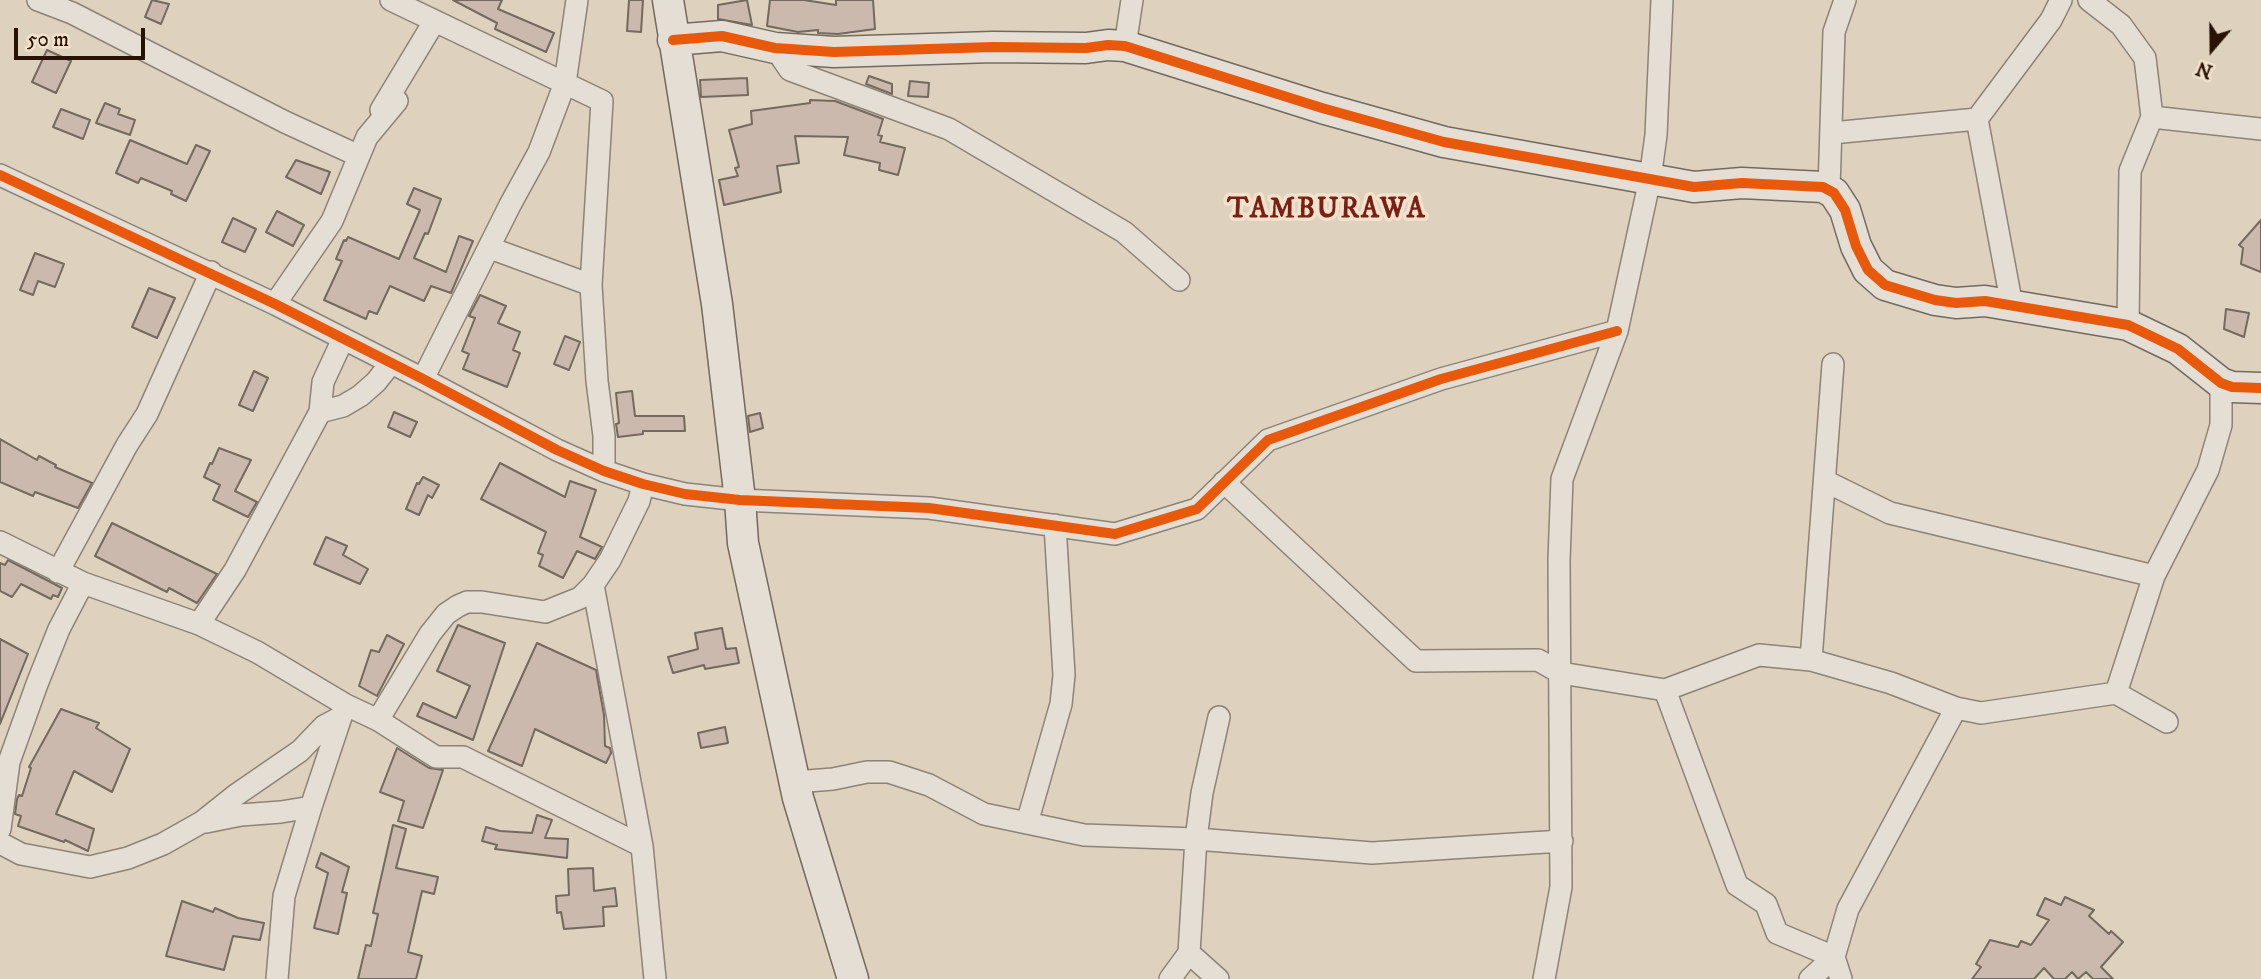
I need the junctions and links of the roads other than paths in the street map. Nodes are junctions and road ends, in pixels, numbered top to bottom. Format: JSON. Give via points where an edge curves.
{"nodes":[{"id":1,"x":38,"y":0,"type":"edge"},
{"id":2,"x":391,"y":0,"type":"edge"},
{"id":3,"x":577,"y":0,"type":"edge"},
{"id":4,"x":668,"y":0,"type":"edge"},
{"id":5,"x":1132,"y":0,"type":"edge"},
{"id":6,"x":1662,"y":0,"type":"edge"},
{"id":7,"x":1845,"y":0,"type":"edge"},
{"id":8,"x":2062,"y":0,"type":"edge"},
{"id":9,"x":2088,"y":0,"type":"edge"},
{"id":10,"x":434,"y":22,"type":"junction"},
{"id":11,"x":673,"y":40,"type":"junction"},
{"id":12,"x":1125,"y":46,"type":"junction"},
{"id":13,"x":775,"y":48,"type":"junction"},
{"id":14,"x":565,"y":83,"type":"junction"},
{"id":15,"x":397,"y":101,"type":"dead end"},
{"id":16,"x":2152,"y":117,"type":"junction"},
{"id":17,"x":1977,"y":119,"type":"junction"},
{"id":18,"x":2261,"y":129,"type":"edge"},
{"id":19,"x":1832,"y":134,"type":"junction"},
{"id":20,"x":357,"y":155,"type":"junction"},
{"id":21,"x":0,"y":175,"type":"edge"},
{"id":22,"x":1650,"y":179,"type":"junction"},
{"id":23,"x":1829,"y":189,"type":"junction"},
{"id":24,"x":490,"y":248,"type":"junction"},
{"id":25,"x":211,"y":272,"type":"junction"},
{"id":26,"x":1179,"y":280,"type":"dead end"},
{"id":27,"x":591,"y":285,"type":"junction"},
{"id":28,"x":275,"y":303,"type":"junction"},
{"id":29,"x":2012,"y":306,"type":"junction"},
{"id":30,"x":2128,"y":325,"type":"junction"},
{"id":31,"x":1617,"y":331,"type":"junction"},
{"id":32,"x":343,"y":339,"type":"junction"},
{"id":33,"x":391,"y":363,"type":"junction"},
{"id":34,"x":1832,"y":364,"type":"dead end"},
{"id":35,"x":423,"y":379,"type":"junction"},
{"id":36,"x":2221,"y":383,"type":"junction"},
{"id":37,"x":2261,"y":388,"type":"edge"},
{"id":38,"x":320,"y":412,"type":"junction"},
{"id":39,"x":604,"y":471,"type":"junction"},
{"id":40,"x":1825,"y":481,"type":"junction"},
{"id":41,"x":1224,"y":482,"type":"junction"},
{"id":42,"x":643,"y":484,"type":"junction"},
{"id":43,"x":740,"y":500,"type":"junction"},
{"id":44,"x":1055,"y":525,"type":"junction"},
{"id":45,"x":0,"y":542,"type":"edge"},
{"id":46,"x":58,"y":572,"type":"junction"},
{"id":47,"x":2154,"y":576,"type":"junction"},
{"id":48,"x":83,"y":583,"type":"junction"},
{"id":49,"x":593,"y":585,"type":"junction"},
{"id":50,"x":199,"y":624,"type":"junction"},
{"id":51,"x":1811,"y":660,"type":"junction"},
{"id":52,"x":1561,"y":673,"type":"junction"},
{"id":53,"x":1665,"y":690,"type":"junction"},
{"id":54,"x":2116,"y":693,"type":"junction"},
{"id":55,"x":1955,"y":708,"type":"junction"},
{"id":56,"x":343,"y":711,"type":"junction"},
{"id":57,"x":1219,"y":717,"type":"dead end"},
{"id":58,"x":378,"y":720,"type":"junction"},
{"id":59,"x":2167,"y":722,"type":"dead end"},
{"id":60,"x":795,"y":782,"type":"junction"},
{"id":61,"x":2,"y":797,"type":"edge"},
{"id":62,"x":311,"y":807,"type":"junction"},
{"id":63,"x":202,"y":822,"type":"junction"},
{"id":64,"x":1027,"y":823,"type":"junction"},
{"id":65,"x":0,"y":828,"type":"edge"},
{"id":66,"x":1196,"y":839,"type":"junction"},
{"id":67,"x":1562,"y":841,"type":"junction"},
{"id":68,"x":0,"y":843,"type":"edge"},
{"id":69,"x":642,"y":846,"type":"junction"},
{"id":70,"x":1189,"y":953,"type":"junction"},
{"id":71,"x":1835,"y":957,"type":"junction"},
{"id":72,"x":277,"y":979,"type":"edge"},
{"id":73,"x":655,"y":979,"type":"edge"},
{"id":74,"x":853,"y":979,"type":"edge"},
{"id":75,"x":1170,"y":979,"type":"edge"},
{"id":76,"x":1218,"y":979,"type":"edge"},
{"id":77,"x":1544,"y":979,"type":"edge"},
{"id":78,"x":1810,"y":979,"type":"edge"},
{"id":79,"x":1841,"y":979,"type":"edge"}],
"edges":[{"from":1,"to":20,"type":"street"},
{"from":2,"to":10,"type":"street"},
{"from":3,"to":14,"type":"street"},
{"from":4,"to":11,"type":"street"},
{"from":5,"to":12,"type":"street"},
{"from":6,"to":22,"type":"street"},
{"from":7,"to":19,"type":"street","via":[[1834,32]]},
{"from":8,"to":17,"type":"street"},
{"from":9,"to":16,"type":"street","via":[[2120,25],[2145,58]]},
{"from":10,"to":14,"type":"street"},
{"from":10,"to":20,"type":"street"},
{"from":11,"to":13,"type":"street","via":[[722,36]]},
{"from":11,"to":43,"type":"street","via":[[717,304]]},
{"from":12,"to":13,"type":"street","via":[[834,52]]},
{"from":12,"to":22,"type":"street","via":[[1444,142]]},
{"from":13,"to":26,"type":"street","via":[[790,70],[949,129],[1124,232]]},
{"from":14,"to":24,"type":"street","via":[[539,152]]},
{"from":14,"to":27,"type":"street","via":[[601,101]]},
{"from":15,"to":20,"type":"street"},
{"from":16,"to":18,"type":"street"},
{"from":16,"to":30,"type":"street","via":[[2130,171]]},
{"from":17,"to":19,"type":"street"},
{"from":17,"to":29,"type":"street"},
{"from":19,"to":23,"type":"street"},
{"from":20,"to":28,"type":"street","via":[[332,221]]},
{"from":21,"to":25,"type":"street"},
{"from":22,"to":23,"type":"street","via":[[1694,187],[1742,183]]},
{"from":22,"to":31,"type":"street"},
{"from":23,"to":29,"type":"street","via":[[1845,210],[1868,270],[1885,285],[1935,300]]},
{"from":24,"to":27,"type":"street"},
{"from":24,"to":35,"type":"street"},
{"from":25,"to":28,"type":"street"},
{"from":25,"to":46,"type":"street","via":[[147,414]]},
{"from":27,"to":39,"type":"street"},
{"from":28,"to":32,"type":"street"},
{"from":29,"to":30,"type":"street"},
{"from":30,"to":36,"type":"street","via":[[2178,349]]},
{"from":31,"to":41,"type":"street","via":[[1441,379],[1268,440]]},
{"from":31,"to":52,"type":"street","via":[[1562,479]]},
{"from":32,"to":33,"type":"street"},
{"from":32,"to":38,"type":"street","via":[[323,382]]},
{"from":33,"to":35,"type":"street"},
{"from":33,"to":38,"type":"street","via":[[360,396]]},
{"from":34,"to":40,"type":"street"},
{"from":35,"to":39,"type":"street"},
{"from":36,"to":37,"type":"street"},
{"from":36,"to":47,"type":"street","via":[[2221,425],[2208,470]]},
{"from":38,"to":50,"type":"street","via":[[235,570]]},
{"from":39,"to":42,"type":"street"},
{"from":40,"to":47,"type":"street","via":[[1890,513]]},
{"from":40,"to":51,"type":"street"},
{"from":41,"to":44,"type":"street","via":[[1198,509],[1115,534]]},
{"from":41,"to":52,"type":"street","via":[[1416,661],[1538,660]]},
{"from":42,"to":43,"type":"street","via":[[685,495]]},
{"from":42,"to":49,"type":"street","via":[[639,501]]},
{"from":43,"to":44,"type":"street","via":[[929,508]]},
{"from":43,"to":60,"type":"street","via":[[743,543]]},
{"from":44,"to":64,"type":"street","via":[[1064,675],[1061,704]]},
{"from":45,"to":46,"type":"street"},
{"from":46,"to":48,"type":"street"},
{"from":47,"to":54,"type":"street"},
{"from":48,"to":50,"type":"street"},
{"from":48,"to":61,"type":"street","via":[[37,684],[9,762]]},
{"from":49,"to":58,"type":"street","via":[[580,598],[545,612],[482,602],[458,606],[430,634]]},
{"from":49,"to":69,"type":"street"},
{"from":50,"to":56,"type":"street","via":[[257,652]]},
{"from":51,"to":53,"type":"street","via":[[1759,655]]},
{"from":51,"to":55,"type":"street"},
{"from":52,"to":53,"type":"street"},
{"from":52,"to":67,"type":"street"},
{"from":53,"to":71,"type":"street","via":[[1737,885],[1766,904],[1776,933]]},
{"from":54,"to":55,"type":"street","via":[[1981,713]]},
{"from":54,"to":59,"type":"street"},
{"from":55,"to":71,"type":"street","via":[[1848,909]]},
{"from":56,"to":58,"type":"street"},
{"from":56,"to":62,"type":"street"},
{"from":56,"to":63,"type":"street","via":[[300,751]]},
{"from":57,"to":66,"type":"street"},
{"from":58,"to":69,"type":"street","via":[[436,757],[463,758]]},
{"from":60,"to":64,"type":"street","via":[[889,772],[929,785],[971,809]]},
{"from":60,"to":74,"type":"street"},
{"from":61,"to":65,"type":"street"},
{"from":62,"to":63,"type":"street"},
{"from":62,"to":72,"type":"street","via":[[284,897]]},
{"from":63,"to":68,"type":"street","via":[[163,844],[90,867],[21,854]]},
{"from":64,"to":66,"type":"street","via":[[1084,835]]},
{"from":66,"to":67,"type":"street","via":[[1372,853]]},
{"from":66,"to":70,"type":"street"},
{"from":67,"to":77,"type":"street","via":[[1561,887]]},
{"from":69,"to":73,"type":"street"},
{"from":70,"to":75,"type":"street"},
{"from":70,"to":76,"type":"street"},
{"from":71,"to":78,"type":"street"},
{"from":71,"to":79,"type":"street"}]}
